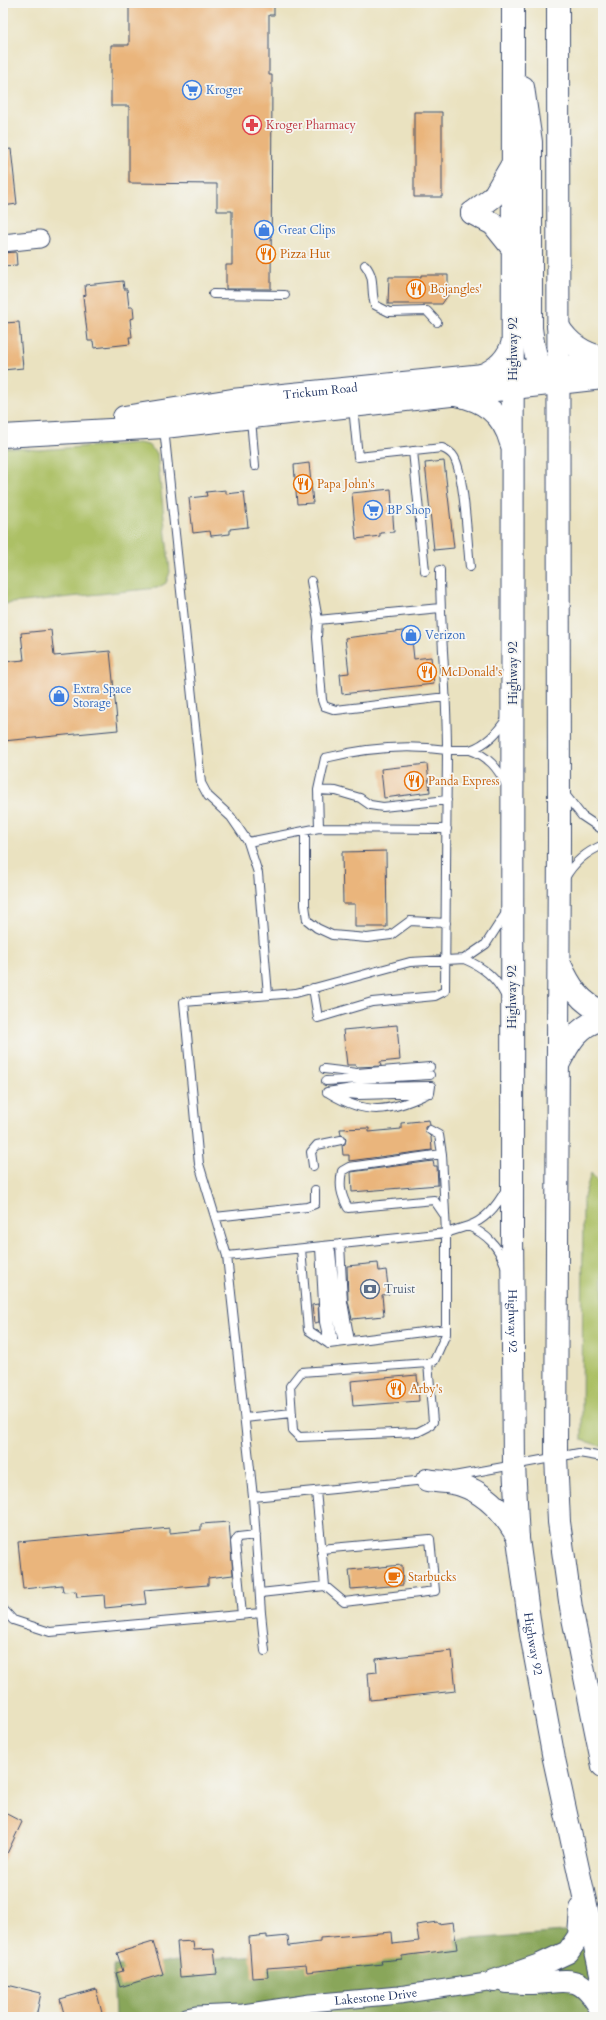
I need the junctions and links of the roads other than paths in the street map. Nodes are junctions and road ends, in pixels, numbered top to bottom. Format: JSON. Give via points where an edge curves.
{"nodes":[{"id":1,"x":543,"y":3,"type":"edge"},
{"id":2,"x":558,"y":3,"type":"edge"},
{"id":3,"x":512,"y":5,"type":"edge"},
{"id":4,"x":513,"y":39,"type":"junction"},
{"id":5,"x":558,"y":86,"type":"junction"},
{"id":6,"x":513,"y":162,"type":"junction"},
{"id":7,"x":40,"y":240,"type":"dead end"},
{"id":8,"x":3,"y":243,"type":"edge"},
{"id":9,"x":513,"y":249,"type":"junction"},
{"id":10,"x":365,"y":265,"type":"dead end"},
{"id":11,"x":213,"y":294,"type":"dead end"},
{"id":12,"x":285,"y":295,"type":"dead end"},
{"id":13,"x":437,"y":322,"type":"dead end"},
{"id":14,"x":558,"y":326,"type":"junction"},
{"id":15,"x":513,"y":342,"type":"junction"},
{"id":16,"x":603,"y":358,"type":"edge"},
{"id":17,"x":603,"y":363,"type":"edge"},
{"id":18,"x":552,"y":374,"type":"junction"},
{"id":19,"x":482,"y":375,"type":"junction"},
{"id":20,"x":603,"y":378,"type":"edge"},
{"id":21,"x":513,"y":380,"type":"junction"},
{"id":22,"x":455,"y":395,"type":"junction"},
{"id":23,"x":352,"y":406,"type":"junction"},
{"id":24,"x":250,"y":408,"type":"junction"},
{"id":25,"x":164,"y":427,"type":"junction"},
{"id":26,"x":40,"y":433,"type":"junction"},
{"id":27,"x":3,"y":436,"type":"edge"},
{"id":28,"x":413,"y":451,"type":"junction"},
{"id":29,"x":513,"y":452,"type":"junction"},
{"id":30,"x":255,"y":466,"type":"dead end"},
{"id":31,"x":470,"y":567,"type":"dead end"},
{"id":32,"x":440,"y":570,"type":"dead end"},
{"id":33,"x":425,"y":571,"type":"dead end"},
{"id":34,"x":311,"y":582,"type":"dead end"},
{"id":35,"x":440,"y":608,"type":"junction"},
{"id":36,"x":318,"y":620,"type":"junction"},
{"id":37,"x":446,"y":697,"type":"junction"},
{"id":38,"x":513,"y":709,"type":"junction"},
{"id":39,"x":447,"y":750,"type":"junction"},
{"id":40,"x":470,"y":750,"type":"junction"},
{"id":41,"x":558,"y":782,"type":"junction"},
{"id":42,"x":318,"y":790,"type":"junction"},
{"id":43,"x":513,"y":798,"type":"junction"},
{"id":44,"x":446,"y":800,"type":"junction"},
{"id":45,"x":319,"y":828,"type":"junction"},
{"id":46,"x":446,"y":829,"type":"junction"},
{"id":47,"x":603,"y":830,"type":"edge"},
{"id":48,"x":305,"y":831,"type":"junction"},
{"id":49,"x":248,"y":842,"type":"junction"},
{"id":50,"x":603,"y":845,"type":"edge"},
{"id":51,"x":559,"y":889,"type":"junction"},
{"id":52,"x":512,"y":900,"type":"junction"},
{"id":53,"x":446,"y":923,"type":"junction"},
{"id":54,"x":464,"y":959,"type":"junction"},
{"id":55,"x":446,"y":960,"type":"junction"},
{"id":56,"x":558,"y":962,"type":"junction"},
{"id":57,"x":314,"y":988,"type":"junction"},
{"id":58,"x":268,"y":995,"type":"junction"},
{"id":59,"x":512,"y":1009,"type":"junction"},
{"id":60,"x":603,"y":1012,"type":"edge"},
{"id":61,"x":603,"y":1019,"type":"edge"},
{"id":62,"x":558,"y":1066,"type":"junction"},
{"id":63,"x":324,"y":1069,"type":"dead end"},
{"id":64,"x":326,"y":1081,"type":"dead end"},
{"id":65,"x":431,"y":1089,"type":"joint"},
{"id":66,"x":430,"y":1130,"type":"dead end"},
{"id":67,"x":341,"y":1140,"type":"dead end"},
{"id":68,"x":442,"y":1154,"type":"junction"},
{"id":69,"x":313,"y":1166,"type":"dead end"},
{"id":70,"x":512,"y":1176,"type":"junction"},
{"id":71,"x":315,"y":1190,"type":"dead end"},
{"id":72,"x":215,"y":1217,"type":"junction"},
{"id":73,"x":445,"y":1217,"type":"junction"},
{"id":74,"x":468,"y":1226,"type":"junction"},
{"id":75,"x":446,"y":1233,"type":"junction"},
{"id":76,"x":340,"y":1244,"type":"junction"},
{"id":77,"x":326,"y":1246,"type":"junction"},
{"id":78,"x":301,"y":1248,"type":"junction"},
{"id":79,"x":227,"y":1256,"type":"junction"},
{"id":80,"x":513,"y":1284,"type":"junction"},
{"id":81,"x":446,"y":1329,"type":"junction"},
{"id":82,"x":346,"y":1342,"type":"junction"},
{"id":83,"x":331,"y":1343,"type":"junction"},
{"id":84,"x":428,"y":1363,"type":"junction"},
{"id":85,"x":292,"y":1413,"type":"junction"},
{"id":86,"x":245,"y":1418,"type":"junction"},
{"id":87,"x":556,"y":1456,"type":"junction"},
{"id":88,"x":603,"y":1457,"type":"edge"},
{"id":89,"x":514,"y":1465,"type":"junction"},
{"id":90,"x":427,"y":1480,"type":"junction"},
{"id":91,"x":316,"y":1491,"type":"junction"},
{"id":92,"x":253,"y":1497,"type":"junction"},
{"id":93,"x":256,"y":1535,"type":"junction"},
{"id":94,"x":518,"y":1539,"type":"junction"},
{"id":95,"x":321,"y":1549,"type":"junction"},
{"id":96,"x":325,"y":1586,"type":"junction"},
{"id":97,"x":260,"y":1593,"type":"junction"},
{"id":98,"x":3,"y":1609,"type":"edge"},
{"id":99,"x":261,"y":1613,"type":"junction"},
{"id":100,"x":242,"y":1615,"type":"junction"},
{"id":101,"x":264,"y":1651,"type":"dead end"},
{"id":102,"x":603,"y":1766,"type":"edge"},
{"id":103,"x":583,"y":1892,"type":"junction"},
{"id":104,"x":494,"y":1981,"type":"junction"},
{"id":105,"x":603,"y":1983,"type":"edge"},
{"id":106,"x":603,"y":2013,"type":"edge"},
{"id":107,"x":186,"y":2017,"type":"edge"}],
"edges":[{"from":1,"to":5,"type":"main road"},
{"from":2,"to":5,"type":"main road"},
{"from":3,"to":4,"type":"main road","name":"Highway 92"},
{"from":4,"to":6,"type":"main road","name":"Highway 92"},
{"from":4,"to":18,"type":"main road","via":[[525,94],[531,142],[531,328],[533,345]]},
{"from":5,"to":14,"type":"main road"},
{"from":6,"to":9,"type":"main road","name":"Highway 92"},
{"from":6,"to":9,"type":"main road","via":[[493,197],[472,213],[493,224]]},
{"from":7,"to":8,"type":"street"},
{"from":9,"to":15,"type":"main road","name":"Highway 92"},
{"from":10,"to":13,"type":"lane","via":[[372,273],[372,295],[375,305],[389,312],[427,311]]},
{"from":11,"to":12,"type":"lane"},
{"from":14,"to":16,"type":"main road","via":[[571,343],[582,351]]},
{"from":14,"to":18,"type":"main road"},
{"from":15,"to":19,"type":"main road","via":[[503,361]]},
{"from":15,"to":21,"type":"main road","name":"Highway 92"},
{"from":17,"to":18,"type":"main road","name":"Trickum Road"},
{"from":18,"to":20,"type":"main road","name":"Trickum Road"},
{"from":18,"to":21,"type":"main road","name":"Trickum Road"},
{"from":18,"to":41,"type":"main road"},
{"from":19,"to":21,"type":"main road","name":"Trickum Road"},
{"from":19,"to":24,"type":"main road","name":"Trickum Road"},
{"from":21,"to":22,"type":"main road","name":"Trickum Road"},
{"from":21,"to":29,"type":"main road","name":"Highway 92"},
{"from":22,"to":23,"type":"main road","name":"Trickum Road"},
{"from":22,"to":29,"type":"main road","via":[[480,402],[490,408],[504,426]]},
{"from":23,"to":24,"type":"main road","name":"Trickum Road"},
{"from":23,"to":28,"type":"lane","via":[[358,457]]},
{"from":24,"to":25,"type":"main road","name":"Trickum Road"},
{"from":24,"to":26,"type":"main road","name":"Trickum Road","via":[[161,410]]},
{"from":24,"to":30,"type":"lane"},
{"from":25,"to":26,"type":"main road","name":"Trickum Road"},
{"from":25,"to":49,"type":"lane","via":[[201,783],[208,796],[231,817]]},
{"from":26,"to":27,"type":"main road","name":"Trickum Road"},
{"from":28,"to":31,"type":"lane","via":[[442,448],[453,456],[462,486]]},
{"from":28,"to":33,"type":"lane"},
{"from":29,"to":38,"type":"main road","name":"Highway 92"},
{"from":32,"to":35,"type":"lane"},
{"from":34,"to":36,"type":"lane"},
{"from":35,"to":36,"type":"lane"},
{"from":35,"to":37,"type":"lane"},
{"from":36,"to":37,"type":"lane","via":[[317,637],[324,706],[336,710]]},
{"from":37,"to":39,"type":"lane"},
{"from":38,"to":40,"type":"lane","via":[[494,735],[479,747]]},
{"from":38,"to":43,"type":"main road","name":"Highway 92"},
{"from":39,"to":40,"type":"lane"},
{"from":39,"to":42,"type":"lane","via":[[420,746],[355,751],[325,758]]},
{"from":39,"to":44,"type":"lane"},
{"from":40,"to":43,"type":"lane","via":[[491,762]]},
{"from":41,"to":47,"type":"lane","via":[[578,812]]},
{"from":41,"to":51,"type":"main road"},
{"from":42,"to":44,"type":"lane","via":[[336,791],[360,798],[370,805],[383,807]]},
{"from":42,"to":45,"type":"lane"},
{"from":43,"to":52,"type":"main road","name":"Highway 92"},
{"from":44,"to":46,"type":"lane"},
{"from":45,"to":46,"type":"lane"},
{"from":45,"to":48,"type":"lane"},
{"from":46,"to":53,"type":"lane"},
{"from":48,"to":49,"type":"lane"},
{"from":48,"to":53,"type":"lane","via":[[304,905],[307,920],[316,928],[332,935],[367,938],[391,934],[410,921]]},
{"from":49,"to":58,"type":"lane","via":[[258,872]]},
{"from":50,"to":51,"type":"lane","via":[[584,854],[575,863]]},
{"from":51,"to":56,"type":"main road"},
{"from":52,"to":54,"type":"lane","via":[[486,944]]},
{"from":52,"to":59,"type":"main road","name":"Highway 92"},
{"from":53,"to":55,"type":"lane"},
{"from":54,"to":55,"type":"lane"},
{"from":54,"to":59,"type":"lane","via":[[482,967],[496,980]]},
{"from":55,"to":57,"type":"lane","via":[[410,962]]},
{"from":55,"to":57,"type":"lane","via":[[445,991],[435,996],[372,1002],[318,1018]]},
{"from":56,"to":60,"type":"main road","via":[[579,997]]},
{"from":56,"to":62,"type":"main road"},
{"from":57,"to":58,"type":"lane","via":[[296,993]]},
{"from":58,"to":72,"type":"lane","via":[[184,1002],[199,1164]]},
{"from":59,"to":70,"type":"main road","name":"Highway 92"},
{"from":61,"to":62,"type":"main road","via":[[581,1029],[567,1047]]},
{"from":62,"to":87,"type":"main road"},
{"from":63,"to":64,"type":"lane","via":[[357,1073],[430,1071]]},
{"from":65,"to":65,"type":"lane","via":[[358,1087],[327,1092],[346,1104],[364,1109],[400,1107]]},
{"from":66,"to":68,"type":"lane","via":[[440,1135]]},
{"from":67,"to":69,"type":"lane","via":[[317,1145],[311,1152]]},
{"from":68,"to":73,"type":"lane"},
{"from":68,"to":73,"type":"lane","via":[[349,1167],[342,1171],[340,1182],[342,1196],[348,1208],[434,1200]]},
{"from":70,"to":74,"type":"lane","via":[[493,1210],[477,1223]]},
{"from":70,"to":80,"type":"main road","name":"Highway 92"},
{"from":71,"to":72,"type":"lane","via":[[315,1204],[307,1207]]},
{"from":72,"to":79,"type":"lane"},
{"from":73,"to":75,"type":"lane"},
{"from":74,"to":75,"type":"lane"},
{"from":74,"to":80,"type":"lane","via":[[485,1235],[498,1250]]},
{"from":75,"to":76,"type":"lane"},
{"from":75,"to":81,"type":"lane"},
{"from":76,"to":77,"type":"lane"},
{"from":76,"to":82,"type":"lane"},
{"from":77,"to":78,"type":"lane"},
{"from":77,"to":82,"type":"lane","via":[[338,1320]]},
{"from":77,"to":83,"type":"lane","via":[[324,1322]]},
{"from":78,"to":79,"type":"lane"},
{"from":78,"to":83,"type":"lane","via":[[308,1330]]},
{"from":79,"to":86,"type":"lane"},
{"from":80,"to":89,"type":"main road","name":"Highway 92"},
{"from":81,"to":82,"type":"lane"},
{"from":81,"to":84,"type":"lane","via":[[434,1361]]},
{"from":82,"to":83,"type":"lane"},
{"from":84,"to":85,"type":"lane","via":[[301,1372],[290,1386]]},
{"from":84,"to":85,"type":"lane","via":[[433,1422],[418,1432],[299,1437],[293,1431]]},
{"from":85,"to":86,"type":"lane"},
{"from":86,"to":92,"type":"lane"},
{"from":87,"to":88,"type":"lane","via":[[579,1453]]},
{"from":87,"to":89,"type":"lane"},
{"from":87,"to":102,"type":"main road","via":[[559,1522],[571,1608]]},
{"from":89,"to":90,"type":"lane"},
{"from":89,"to":94,"type":"main road","name":"Highway 92"},
{"from":90,"to":91,"type":"lane"},
{"from":90,"to":94,"type":"main road","via":[[460,1485],[490,1500],[511,1524]]},
{"from":91,"to":92,"type":"lane"},
{"from":91,"to":95,"type":"lane"},
{"from":92,"to":93,"type":"lane"},
{"from":93,"to":97,"type":"lane"},
{"from":93,"to":100,"type":"lane","via":[[238,1537],[235,1542]]},
{"from":94,"to":103,"type":"main road","name":"Highway 92","via":[[531,1634],[554,1759]]},
{"from":95,"to":96,"type":"lane"},
{"from":95,"to":96,"type":"lane","via":[[430,1539],[435,1591],[344,1602]]},
{"from":96,"to":97,"type":"lane"},
{"from":97,"to":99,"type":"lane"},
{"from":98,"to":100,"type":"lane","via":[[13,1620],[50,1632]]},
{"from":99,"to":100,"type":"lane"},
{"from":99,"to":101,"type":"lane"},
{"from":103,"to":104,"type":"main road","via":[[579,1936],[568,1952]]},
{"from":103,"to":105,"type":"main road","name":"Highway 92"},
{"from":104,"to":106,"type":"main road","via":[[575,1982],[590,1992]]},
{"from":104,"to":107,"type":"street","name":"Lakestone Drive","via":[[399,1995]]}]}
